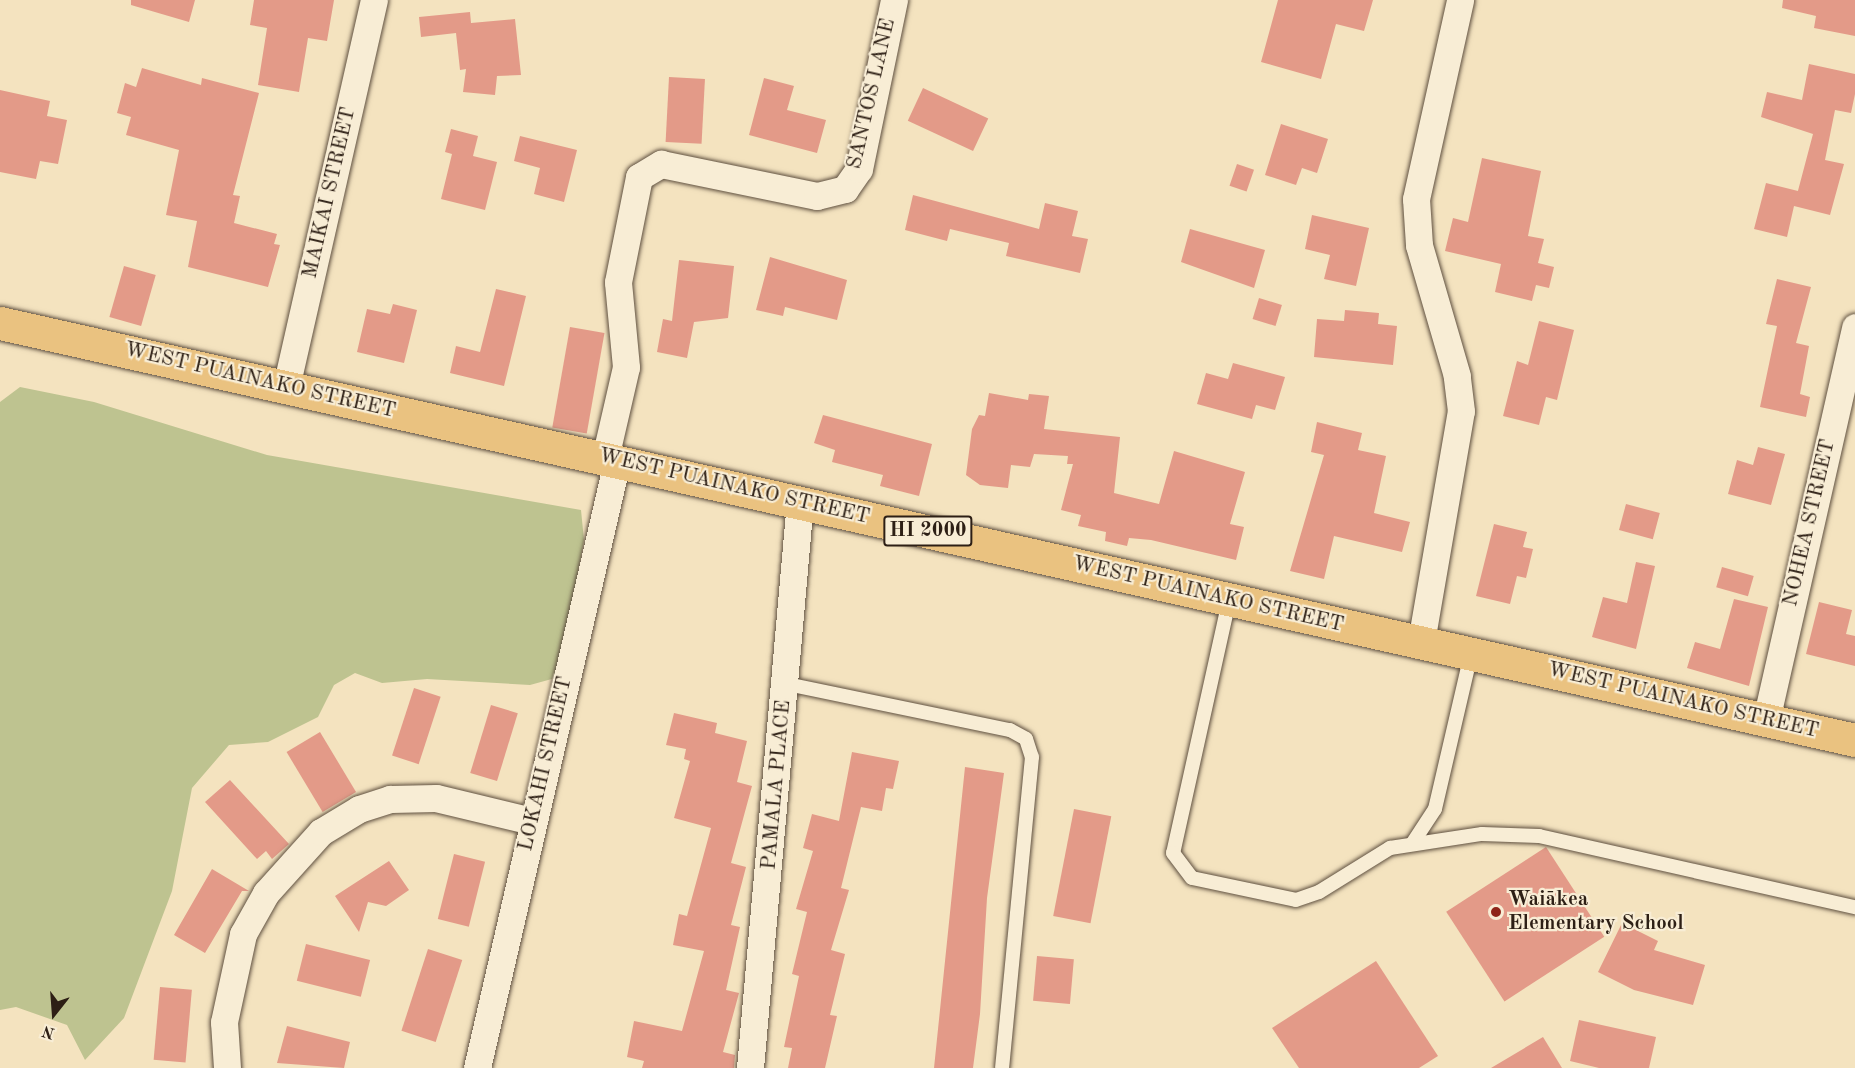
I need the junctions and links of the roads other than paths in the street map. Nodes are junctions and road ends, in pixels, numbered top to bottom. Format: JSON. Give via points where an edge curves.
{"nodes":[{"id":1,"x":374,"y":0,"type":"edge"},
{"id":2,"x":894,"y":0,"type":"edge"},
{"id":3,"x":1460,"y":0,"type":"edge"},
{"id":4,"x":0,"y":323,"type":"edge"},
{"id":5,"x":1855,"y":327,"type":"edge"},
{"id":6,"x":285,"y":387,"type":"junction"},
{"id":7,"x":611,"y":460,"type":"junction"},
{"id":8,"x":800,"y":501,"type":"junction"},
{"id":9,"x":1229,"y":601,"type":"junction"},
{"id":10,"x":1421,"y":642,"type":"junction"},
{"id":11,"x":1471,"y":653,"type":"junction"},
{"id":12,"x":787,"y":684,"type":"junction"},
{"id":13,"x":1766,"y":720,"type":"junction"},
{"id":14,"x":1855,"y":740,"type":"edge"},
{"id":15,"x":532,"y":821,"type":"junction"},
{"id":16,"x":1412,"y":844,"type":"junction"},
{"id":17,"x":1855,"y":907,"type":"edge"},
{"id":18,"x":227,"y":1068,"type":"edge"},
{"id":19,"x":477,"y":1068,"type":"edge"},
{"id":20,"x":750,"y":1068,"type":"edge"},
{"id":21,"x":1002,"y":1068,"type":"edge"}],
"edges":[{"from":1,"to":6,"type":"street","name":"MAIKAI STREET"},
{"from":2,"to":7,"type":"street","name":"SANTOS LANE","via":[[859,169],[845,189],[817,196],[662,164],[639,177],[618,282],[626,367]]},
{"from":3,"to":10,"type":"street","via":[[1416,199],[1419,245],[1457,376],[1461,411]]},
{"from":4,"to":6,"type":"highway","name":"WEST PUAINAKO STREET","number":"HI 2000"},
{"from":5,"to":13,"type":"street","name":"NOHEA STREET"},
{"from":6,"to":7,"type":"highway","name":"WEST PUAINAKO STREET","number":"HI 2000"},
{"from":7,"to":8,"type":"highway","name":"WEST PUAINAKO STREET","number":"HI 2000"},
{"from":7,"to":15,"type":"street","name":"LOKAHI STREET"},
{"from":8,"to":9,"type":"highway","name":"WEST PUAINAKO STREET","number":"HI 2000"},
{"from":8,"to":12,"type":"street","name":"PAMALA PLACE"},
{"from":9,"to":10,"type":"highway","name":"WEST PUAINAKO STREET","number":"HI 2000"},
{"from":9,"to":16,"type":"lane","via":[[1173,854],[1192,878],[1296,900],[1319,892],[1389,849]]},
{"from":10,"to":11,"type":"highway","name":"WEST PUAINAKO STREET","number":"HI 2000"},
{"from":11,"to":13,"type":"highway","name":"WEST PUAINAKO STREET","number":"HI 2000"},
{"from":11,"to":16,"type":"lane","via":[[1435,809]]},
{"from":12,"to":20,"type":"street","name":"PAMALA PLACE"},
{"from":12,"to":21,"type":"lane","via":[[1010,730],[1026,739],[1032,756]]},
{"from":13,"to":14,"type":"highway","name":"WEST PUAINAKO STREET","number":"HI 2000"},
{"from":15,"to":18,"type":"street","via":[[436,798],[390,799],[359,809],[321,832],[266,893],[243,934],[224,1022]]},
{"from":15,"to":19,"type":"street","name":"LOKAHI STREET"},
{"from":16,"to":17,"type":"lane","via":[[1482,834],[1539,836]]}]}
